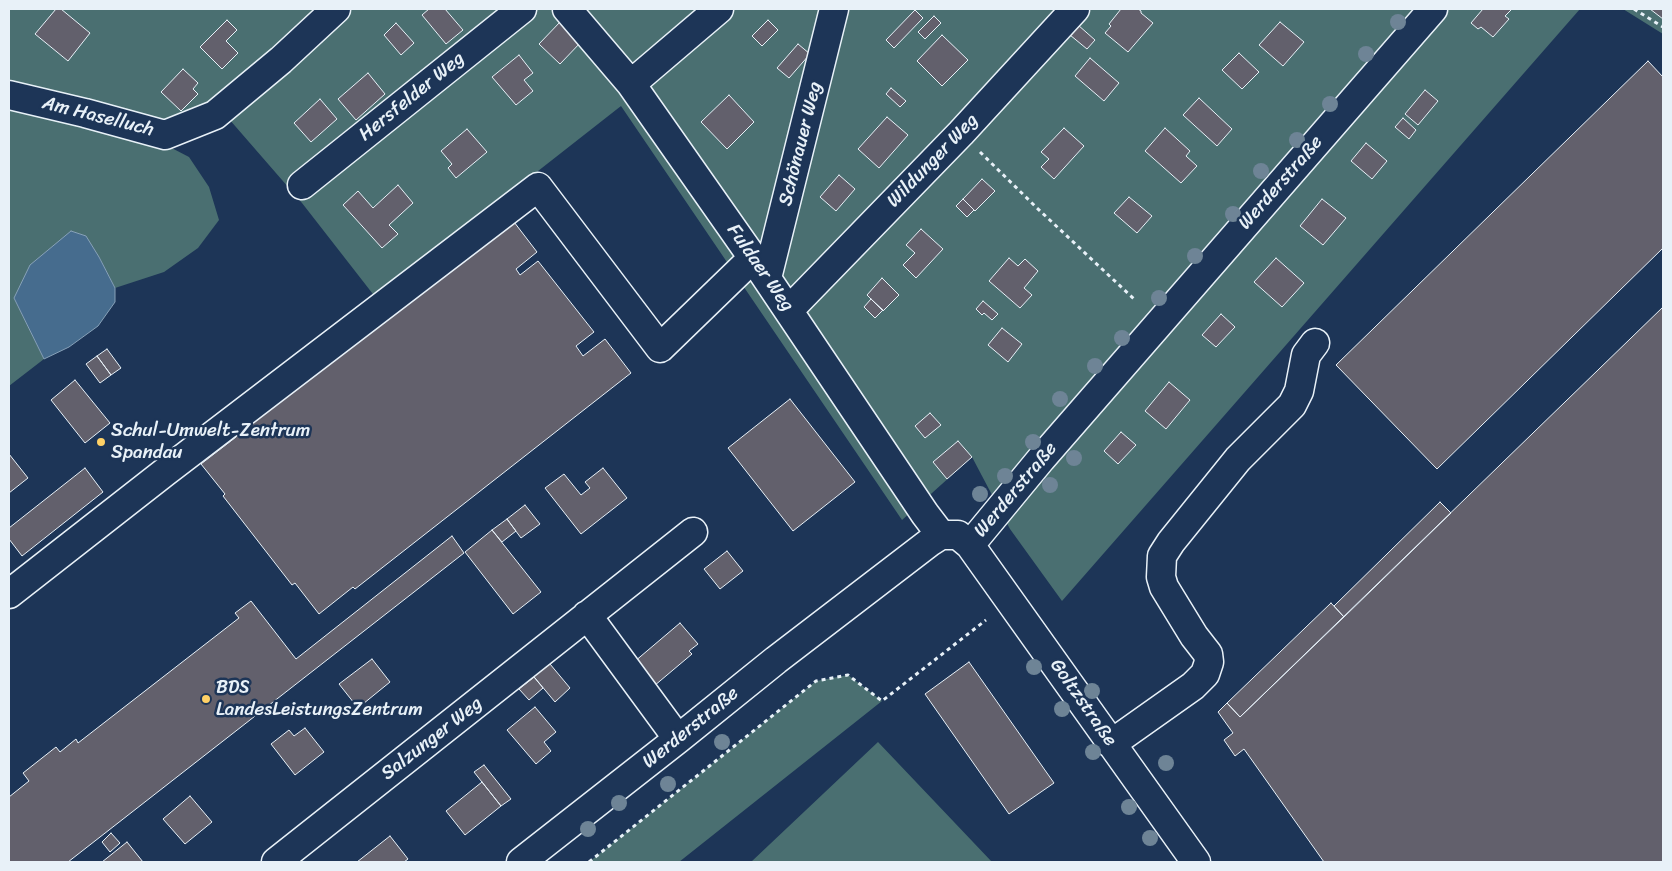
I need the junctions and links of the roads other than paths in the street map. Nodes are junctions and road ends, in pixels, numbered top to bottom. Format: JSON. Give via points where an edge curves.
{"nodes":[{"id":1,"x":336,"y":9,"type":"edge"},
{"id":2,"x":522,"y":9,"type":"edge"},
{"id":3,"x":567,"y":9,"type":"edge"},
{"id":4,"x":719,"y":9,"type":"edge"},
{"id":5,"x":834,"y":9,"type":"edge"},
{"id":6,"x":1075,"y":9,"type":"edge"},
{"id":7,"x":1432,"y":9,"type":"edge"},
{"id":8,"x":630,"y":84,"type":"junction"},
{"id":9,"x":9,"y":95,"type":"edge"},
{"id":10,"x":302,"y":185,"type":"dead end"},
{"id":11,"x":760,"y":268,"type":"junction"},
{"id":12,"x":789,"y":310,"type":"junction"},
{"id":13,"x":1315,"y":343,"type":"dead end"},
{"id":14,"x":693,"y":532,"type":"dead end"},
{"id":15,"x":941,"y":535,"type":"junction"},
{"id":16,"x":970,"y":545,"type":"junction"},
{"id":17,"x":9,"y":594,"type":"edge"},
{"id":18,"x":587,"y":615,"type":"junction"},
{"id":19,"x":678,"y":740,"type":"junction"},
{"id":20,"x":1111,"y":744,"type":"junction"},
{"id":21,"x":276,"y":862,"type":"edge"},
{"id":22,"x":522,"y":862,"type":"edge"},
{"id":23,"x":1196,"y":862,"type":"edge"}],
"edges":[{"from":1,"to":9,"type":"street","name":"Am Haselluch","via":[[215,115],[165,134]]},
{"from":2,"to":10,"type":"street","name":"Hersfelder Weg"},
{"from":3,"to":8,"type":"street","name":"Fuldaer Weg"},
{"from":4,"to":8,"type":"street"},
{"from":5,"to":11,"type":"street","name":"Schönauer Weg"},
{"from":6,"to":12,"type":"street","name":"Wildunger Weg","via":[[961,133]]},
{"from":7,"to":16,"type":"street","name":"Werderstraße"},
{"from":8,"to":11,"type":"street","name":"Fuldaer Weg"},
{"from":11,"to":12,"type":"street","name":"Fuldaer Weg"},
{"from":11,"to":17,"type":"street","via":[[660,348],[538,187]]},
{"from":12,"to":15,"type":"street","name":"Fuldaer Weg"},
{"from":13,"to":20,"type":"street","via":[[1306,355],[1299,391],[1292,405],[1238,459],[1162,556],[1164,587],[1208,654],[1205,674]]},
{"from":14,"to":18,"type":"street","name":"Salzunger Weg"},
{"from":15,"to":16,"type":"street","name":"Werderstraße","via":[[958,535]]},
{"from":15,"to":19,"type":"street","name":"Werderstraße","via":[[776,660]]},
{"from":16,"to":20,"type":"street","name":"Goltzstraße"},
{"from":18,"to":19,"type":"street"},
{"from":18,"to":21,"type":"street","name":"Salzunger Weg"},
{"from":19,"to":22,"type":"street","name":"Werderstraße"},
{"from":20,"to":23,"type":"street","name":"Goltzstraße"}]}
